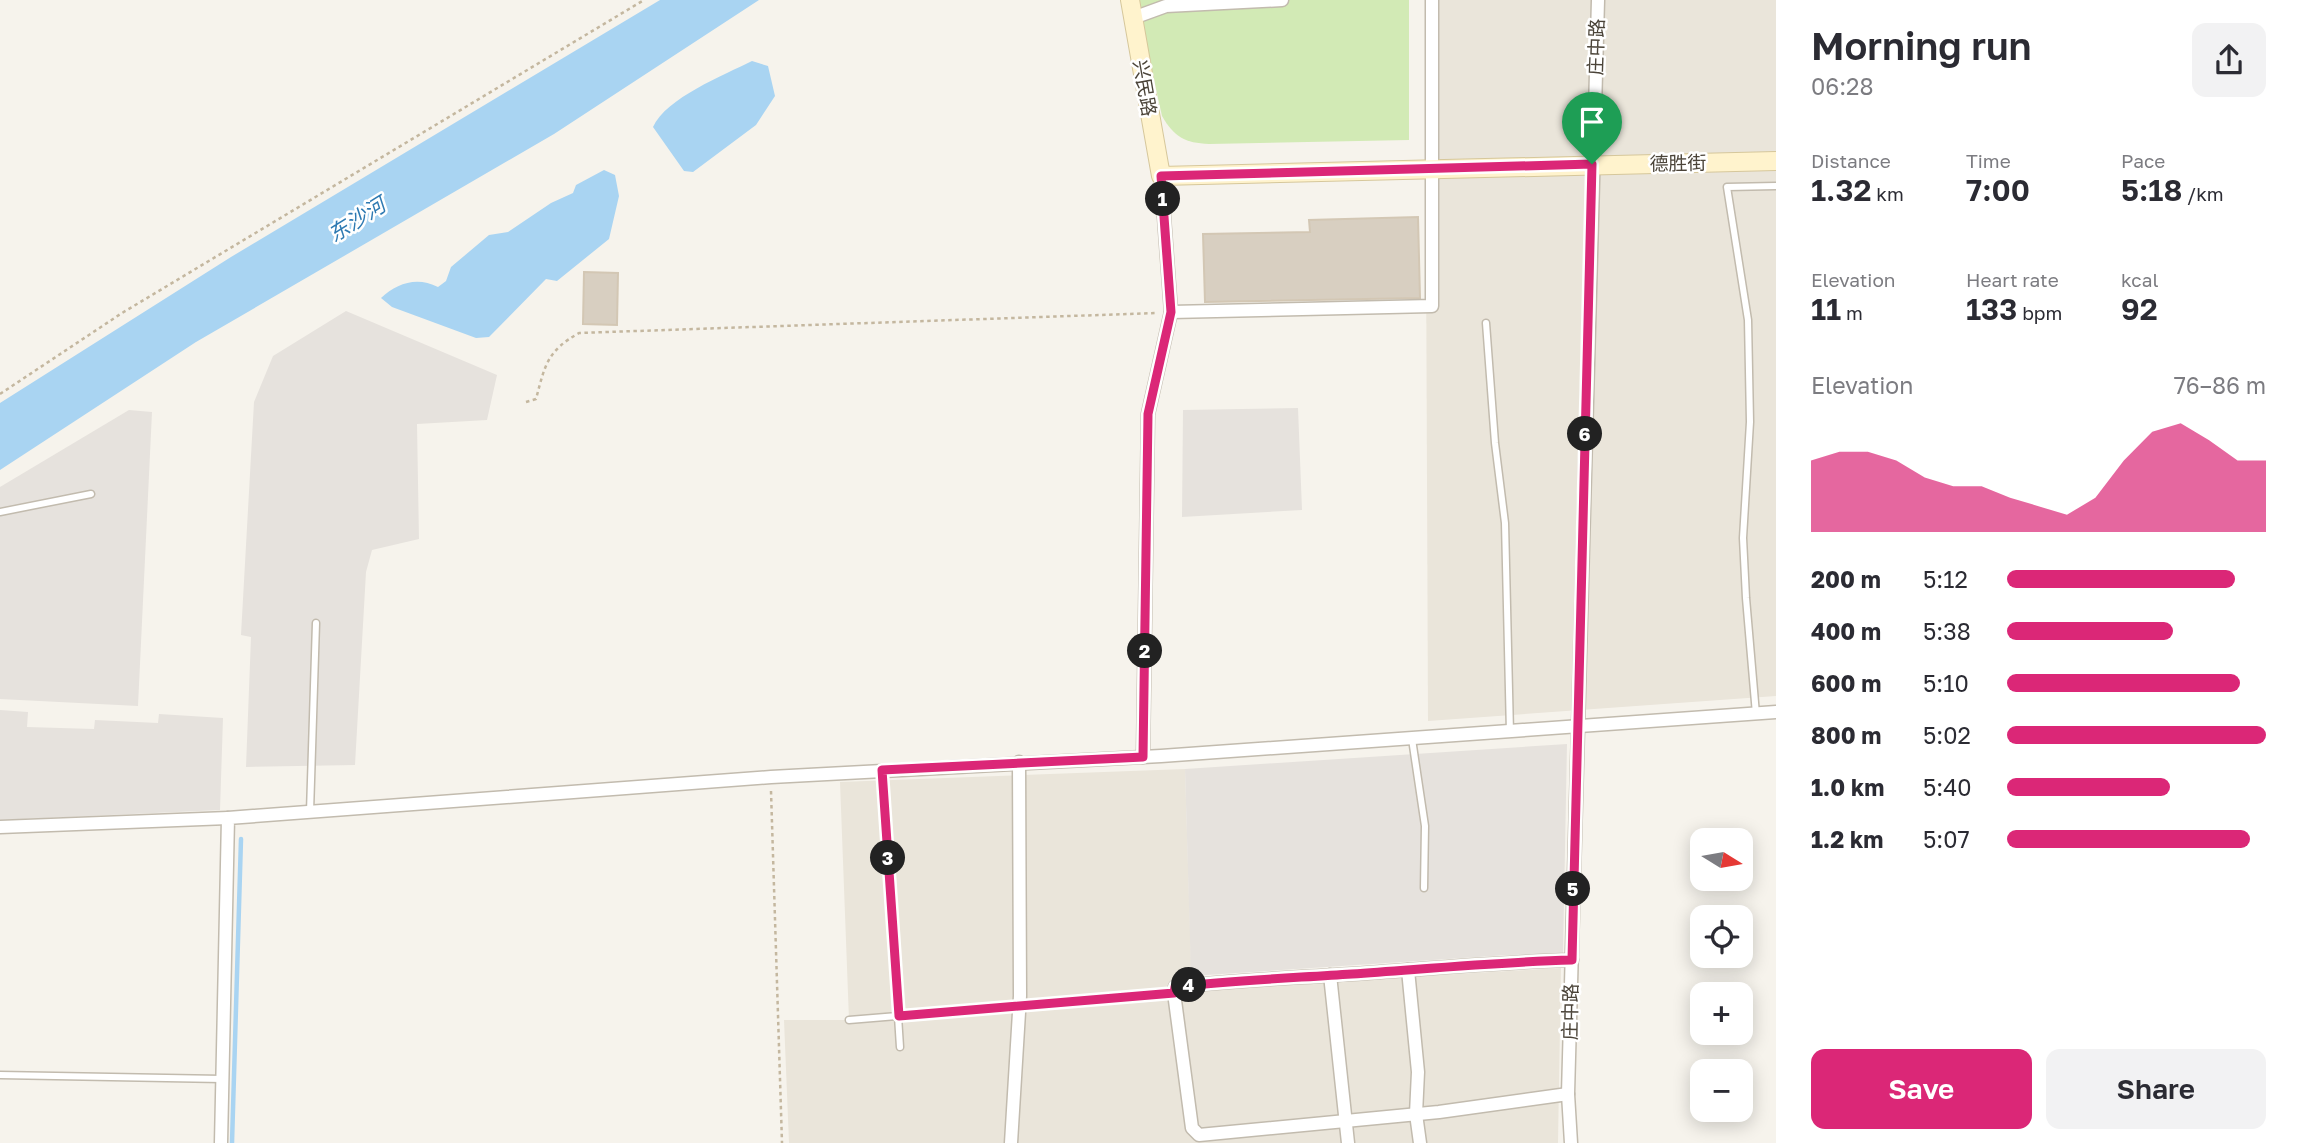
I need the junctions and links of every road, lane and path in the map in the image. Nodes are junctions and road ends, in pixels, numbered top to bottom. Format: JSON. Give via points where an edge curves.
{"nodes":[{"id":1,"x":644,"y":0,"type":"edge"},
{"id":2,"x":1282,"y":0,"type":"edge"},
{"id":3,"x":1432,"y":0,"type":"edge"},
{"id":4,"x":1598,"y":0,"type":"edge"},
{"id":5,"x":1132,"y":9,"type":"edge"},
{"id":6,"x":1776,"y":161,"type":"edge"},
{"id":7,"x":1592,"y":164,"type":"junction"},
{"id":8,"x":1432,"y":169,"type":"junction"},
{"id":9,"x":1161,"y":176,"type":"junction"},
{"id":10,"x":1776,"y":186,"type":"edge"},
{"id":11,"x":1171,"y":312,"type":"junction"},
{"id":12,"x":1486,"y":323,"type":"dead end"},
{"id":13,"x":0,"y":394,"type":"edge"},
{"id":14,"x":526,"y":402,"type":"dead end"},
{"id":15,"x":92,"y":494,"type":"dead end"},
{"id":16,"x":0,"y":512,"type":"edge"},
{"id":17,"x":316,"y":624,"type":"dead end"},
{"id":18,"x":1776,"y":712,"type":"edge"},
{"id":19,"x":1756,"y":714,"type":"junction"},
{"id":20,"x":1578,"y":728,"type":"junction"},
{"id":21,"x":1510,"y":733,"type":"junction"},
{"id":22,"x":1412,"y":739,"type":"junction"},
{"id":23,"x":1143,"y":757,"type":"junction"},
{"id":24,"x":1019,"y":762,"type":"junction"},
{"id":25,"x":882,"y":770,"type":"junction"},
{"id":26,"x":771,"y":777,"type":"junction"},
{"id":27,"x":310,"y":812,"type":"junction"},
{"id":28,"x":228,"y":818,"type":"junction"},
{"id":29,"x":0,"y":827,"type":"edge"},
{"id":30,"x":1424,"y":888,"type":"dead end"},
{"id":31,"x":1572,"y":960,"type":"junction"},
{"id":32,"x":1408,"y":970,"type":"junction"},
{"id":33,"x":1330,"y":975,"type":"junction"},
{"id":34,"x":1174,"y":993,"type":"junction"},
{"id":35,"x":1019,"y":1004,"type":"junction"},
{"id":36,"x":899,"y":1016,"type":"junction"},
{"id":37,"x":849,"y":1020,"type":"dead end"},
{"id":38,"x":900,"y":1047,"type":"dead end"},
{"id":39,"x":0,"y":1075,"type":"edge"},
{"id":40,"x":222,"y":1079,"type":"junction"},
{"id":41,"x":1568,"y":1094,"type":"junction"},
{"id":42,"x":1416,"y":1114,"type":"junction"},
{"id":43,"x":1345,"y":1120,"type":"junction"},
{"id":44,"x":1200,"y":1139,"type":"edge"},
{"id":45,"x":221,"y":1143,"type":"edge"},
{"id":46,"x":782,"y":1143,"type":"edge"},
{"id":47,"x":1011,"y":1143,"type":"edge"},
{"id":48,"x":1348,"y":1143,"type":"edge"},
{"id":49,"x":1420,"y":1143,"type":"edge"},
{"id":50,"x":1571,"y":1143,"type":"edge"}],
"edges":[{"from":1,"to":13,"type":"path","via":[[122,313]]},
{"from":2,"to":5,"type":"street"},
{"from":3,"to":8,"type":"street"},
{"from":4,"to":7,"type":"street","name":"庄中路"},
{"from":5,"to":9,"type":"street","name":"兴民路"},
{"from":6,"to":7,"type":"street","name":"德胜街"},
{"from":7,"to":8,"type":"street","name":"德胜街"},
{"from":7,"to":20,"type":"street","name":"庄中路"},
{"from":8,"to":9,"type":"street","name":"德胜街"},
{"from":8,"to":11,"type":"street","via":[[1432,306]]},
{"from":9,"to":11,"type":"street"},
{"from":10,"to":19,"type":"lane","via":[[1727,187],[1748,320],[1750,422],[1743,538]]},
{"from":11,"to":14,"type":"path","via":[[579,333],[562,342],[546,360],[536,399]]},
{"from":11,"to":23,"type":"street","via":[[1148,414]]},
{"from":12,"to":21,"type":"lane","via":[[1505,523]]},
{"from":15,"to":16,"type":"lane"},
{"from":17,"to":27,"type":"lane"},
{"from":18,"to":19,"type":"street"},
{"from":19,"to":20,"type":"street"},
{"from":20,"to":21,"type":"street"},
{"from":20,"to":31,"type":"street","name":"庄中路"},
{"from":21,"to":22,"type":"street"},
{"from":22,"to":23,"type":"street"},
{"from":22,"to":30,"type":"lane","via":[[1425,826]]},
{"from":23,"to":24,"type":"street"},
{"from":24,"to":25,"type":"street"},
{"from":24,"to":35,"type":"street"},
{"from":25,"to":26,"type":"street"},
{"from":25,"to":36,"type":"lane"},
{"from":26,"to":27,"type":"street"},
{"from":26,"to":46,"type":"path"},
{"from":27,"to":28,"type":"street"},
{"from":28,"to":29,"type":"street"},
{"from":28,"to":40,"type":"street"},
{"from":31,"to":32,"type":"street"},
{"from":31,"to":41,"type":"street","name":"庄中路"},
{"from":32,"to":33,"type":"street"},
{"from":32,"to":42,"type":"street","via":[[1418,1072]]},
{"from":33,"to":34,"type":"street","via":[[1175,987]]},
{"from":33,"to":43,"type":"street"},
{"from":34,"to":35,"type":"lane"},
{"from":34,"to":44,"type":"street","via":[[1192,1128]]},
{"from":35,"to":36,"type":"lane"},
{"from":35,"to":47,"type":"street"},
{"from":36,"to":37,"type":"lane"},
{"from":36,"to":38,"type":"lane"},
{"from":39,"to":40,"type":"lane"},
{"from":40,"to":45,"type":"street"},
{"from":41,"to":42,"type":"street"},
{"from":41,"to":50,"type":"street","name":"庄中路"},
{"from":42,"to":43,"type":"street"},
{"from":42,"to":49,"type":"street"},
{"from":43,"to":44,"type":"street"},
{"from":43,"to":48,"type":"street"}]}
